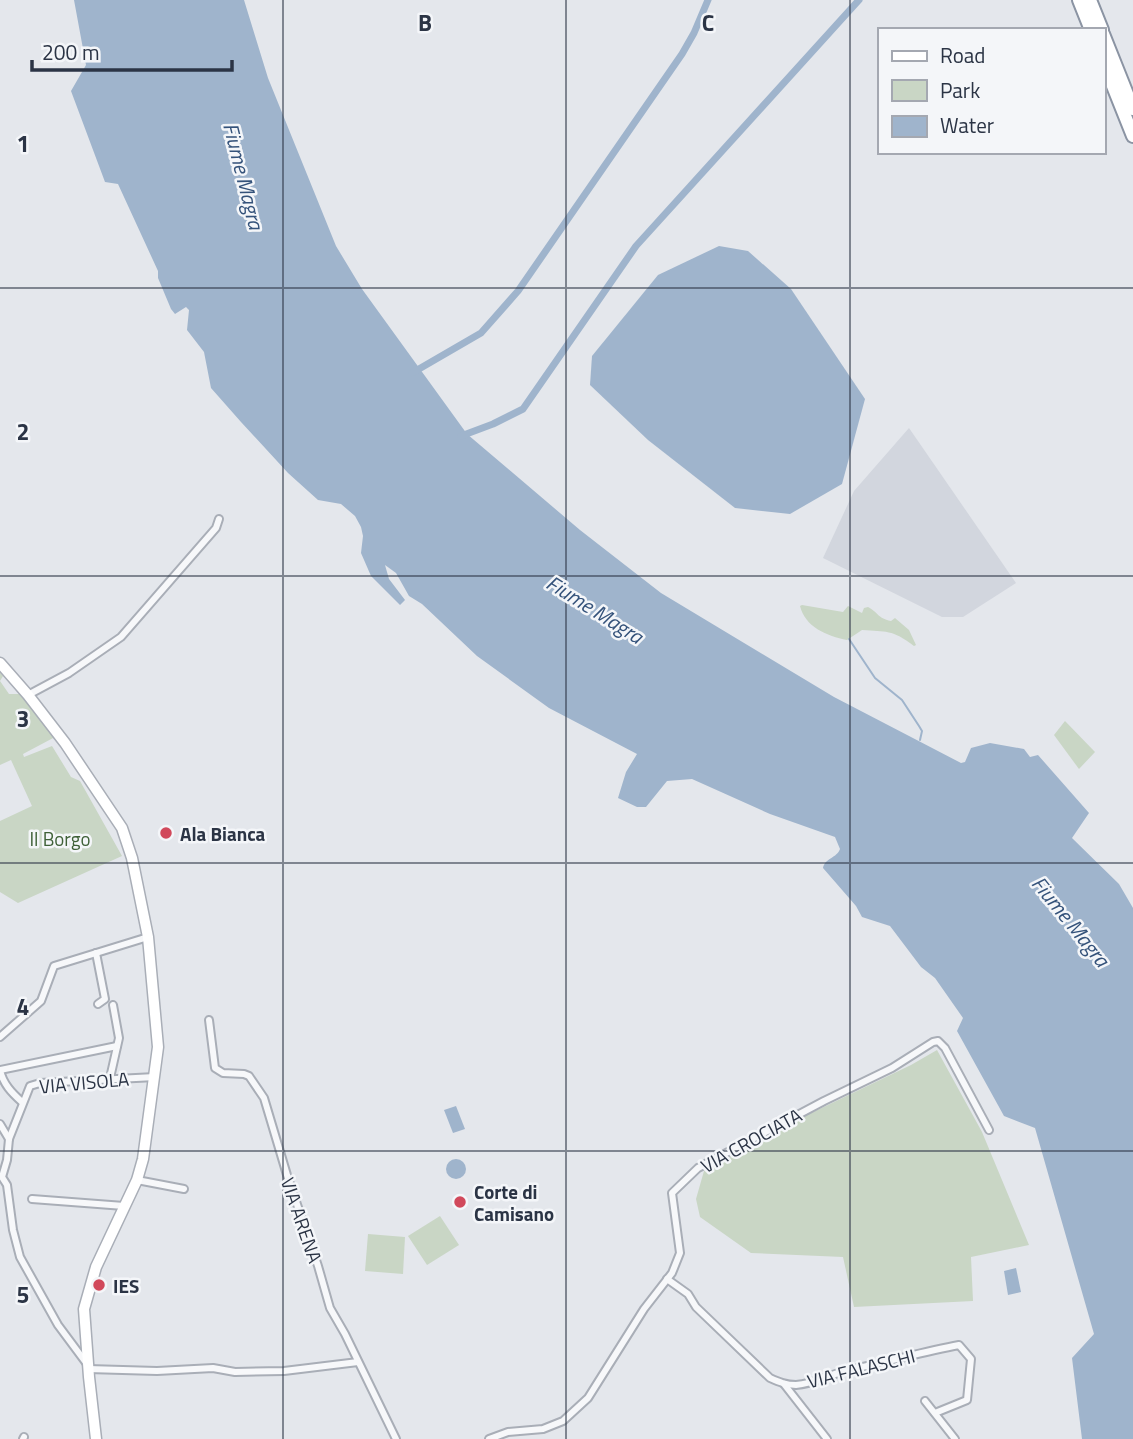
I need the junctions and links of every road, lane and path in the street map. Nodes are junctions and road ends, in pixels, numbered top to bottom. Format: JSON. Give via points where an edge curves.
{"nodes":[{"id":1,"x":1079,"y":0,"type":"edge"},
{"id":2,"x":1090,"y":0,"type":"edge"},
{"id":3,"x":1090,"y":28,"type":"edge"},
{"id":4,"x":1100,"y":28,"type":"edge"},
{"id":5,"x":1105,"y":39,"type":"edge"},
{"id":6,"x":1105,"y":66,"type":"edge"},
{"id":7,"x":1133,"y":109,"type":"edge"},
{"id":8,"x":1133,"y":136,"type":"edge"},
{"id":9,"x":219,"y":519,"type":"dead end"},
{"id":10,"x":3,"y":666,"type":"edge"},
{"id":11,"x":28,"y":695,"type":"junction"},
{"id":12,"x":148,"y":937,"type":"junction"},
{"id":13,"x":96,"y":953,"type":"junction"},
{"id":14,"x":98,"y":1004,"type":"dead end"},
{"id":15,"x":113,"y":1005,"type":"dead end"},
{"id":16,"x":209,"y":1020,"type":"dead end"},
{"id":17,"x":0,"y":1037,"type":"edge"},
{"id":18,"x":117,"y":1046,"type":"junction"},
{"id":19,"x":155,"y":1077,"type":"junction"},
{"id":20,"x":110,"y":1078,"type":"junction"},
{"id":21,"x":22,"y":1102,"type":"junction"},
{"id":22,"x":0,"y":1124,"type":"edge"},
{"id":23,"x":989,"y":1130,"type":"dead end"},
{"id":24,"x":9,"y":1139,"type":"junction"},
{"id":25,"x":137,"y":1180,"type":"junction"},
{"id":26,"x":184,"y":1189,"type":"dead end"},
{"id":27,"x":32,"y":1199,"type":"dead end"},
{"id":28,"x":124,"y":1206,"type":"junction"},
{"id":29,"x":667,"y":1279,"type":"junction"},
{"id":30,"x":358,"y":1362,"type":"junction"},
{"id":31,"x":88,"y":1367,"type":"junction"},
{"id":32,"x":784,"y":1384,"type":"junction"},
{"id":33,"x":925,"y":1401,"type":"dead end"},
{"id":34,"x":935,"y":1413,"type":"junction"},
{"id":35,"x":96,"y":1439,"type":"edge"},
{"id":36,"x":396,"y":1439,"type":"edge"},
{"id":37,"x":489,"y":1439,"type":"edge"},
{"id":38,"x":827,"y":1439,"type":"edge"},
{"id":39,"x":955,"y":1439,"type":"edge"}],
"edges":[{"from":1,"to":3,"type":"highway"},
{"from":2,"to":4,"type":"highway"},
{"from":5,"to":7,"type":"highway"},
{"from":6,"to":8,"type":"highway"},
{"from":9,"to":11,"type":"street","via":[[121,637]]},
{"from":10,"to":11,"type":"main road"},
{"from":11,"to":12,"type":"main road","via":[[122,828]]},
{"from":12,"to":13,"type":"street"},
{"from":12,"to":19,"type":"main road","via":[[158,1035]]},
{"from":13,"to":14,"type":"street","via":[[105,999]]},
{"from":13,"to":17,"type":"street","via":[[54,967],[41,1001]]},
{"from":15,"to":18,"type":"street"},
{"from":16,"to":30,"type":"street","name":"VIA ARENA","via":[[215,1068],[249,1076],[264,1097],[330,1308]]},
{"from":18,"to":20,"type":"street"},
{"from":18,"to":21,"type":"street","name":"VIA VISOLA","via":[[0,1070]]},
{"from":19,"to":20,"type":"street","name":"VIA VISOLA"},
{"from":19,"to":25,"type":"main road"},
{"from":20,"to":21,"type":"street","name":"VIA VISOLA","via":[[40,1083],[30,1086]]},
{"from":21,"to":24,"type":"street","name":"VIA VISOLA"},
{"from":22,"to":24,"type":"street"},
{"from":23,"to":29,"type":"street","name":"VIA CROCIATA","via":[[945,1048],[933,1042],[892,1068],[698,1168],[671,1193],[680,1253]]},
{"from":24,"to":31,"type":"street","name":"VIA VISOLA","via":[[2,1177],[20,1257]]},
{"from":25,"to":26,"type":"street"},
{"from":25,"to":28,"type":"main road"},
{"from":27,"to":28,"type":"street"},
{"from":28,"to":31,"type":"main road","via":[[87,1296]]},
{"from":29,"to":32,"type":"street","name":"VIA FALASCHI","via":[[688,1294],[770,1378]]},
{"from":29,"to":37,"type":"street","name":"VIA CROCIATA","via":[[578,1409],[543,1429]]},
{"from":30,"to":31,"type":"street","via":[[234,1372]]},
{"from":30,"to":36,"type":"street","name":"VIA ARENA"},
{"from":31,"to":35,"type":"main road"},
{"from":32,"to":34,"type":"street","name":"VIA FALASCHI","via":[[810,1383],[959,1345],[971,1359],[967,1400]]},
{"from":32,"to":38,"type":"street"},
{"from":33,"to":34,"type":"street"},
{"from":34,"to":39,"type":"street"}]}
